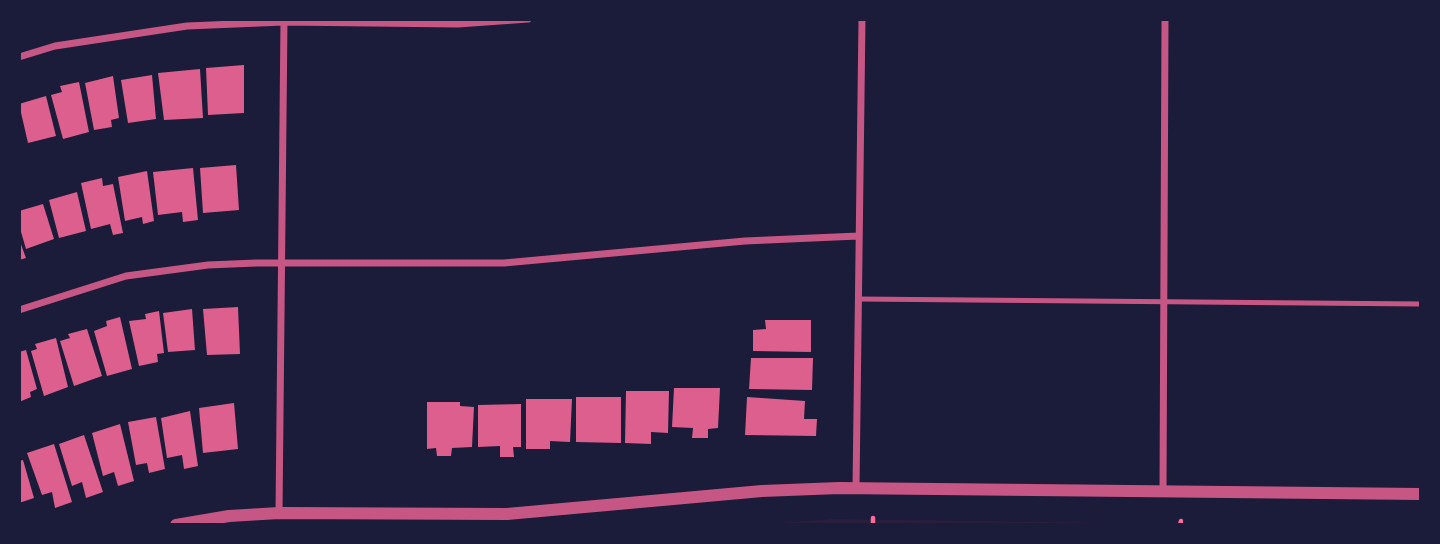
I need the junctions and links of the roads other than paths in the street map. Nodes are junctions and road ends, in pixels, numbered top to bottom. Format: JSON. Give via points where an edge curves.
{"nodes":[{"id":1,"x":528,"y":19,"type":"edge"},
{"id":2,"x":862,"y":19,"type":"edge"},
{"id":3,"x":1166,"y":19,"type":"edge"},
{"id":4,"x":284,"y":21,"type":"edge"},
{"id":5,"x":19,"y":57,"type":"edge"},
{"id":6,"x":858,"y":236,"type":"junction"},
{"id":7,"x":281,"y":264,"type":"junction"},
{"id":8,"x":858,"y":299,"type":"junction"},
{"id":9,"x":1164,"y":302,"type":"junction"},
{"id":10,"x":1421,"y":304,"type":"edge"},
{"id":11,"x":19,"y":310,"type":"edge"},
{"id":12,"x":856,"y":488,"type":"junction"},
{"id":13,"x":1163,"y":491,"type":"junction"},
{"id":14,"x":1421,"y":494,"type":"edge"},
{"id":15,"x":279,"y":513,"type":"junction"},
{"id":16,"x":176,"y":525,"type":"edge"}],
"edges":[{"from":1,"to":4,"type":"street","via":[[446,24]]},
{"from":2,"to":6,"type":"street"},
{"from":3,"to":9,"type":"street"},
{"from":4,"to":5,"type":"street","via":[[187,26],[55,46]]},
{"from":4,"to":7,"type":"street"},
{"from":6,"to":7,"type":"street","via":[[745,241],[503,263]]},
{"from":6,"to":8,"type":"street"},
{"from":7,"to":11,"type":"street","via":[[208,265],[125,276]]},
{"from":7,"to":15,"type":"street"},
{"from":8,"to":9,"type":"lane"},
{"from":8,"to":12,"type":"street"},
{"from":9,"to":10,"type":"lane"},
{"from":9,"to":13,"type":"street"},
{"from":12,"to":13,"type":"street"},
{"from":12,"to":15,"type":"street","via":[[762,491],[495,514]]},
{"from":13,"to":14,"type":"street"},
{"from":15,"to":16,"type":"street"}]}
